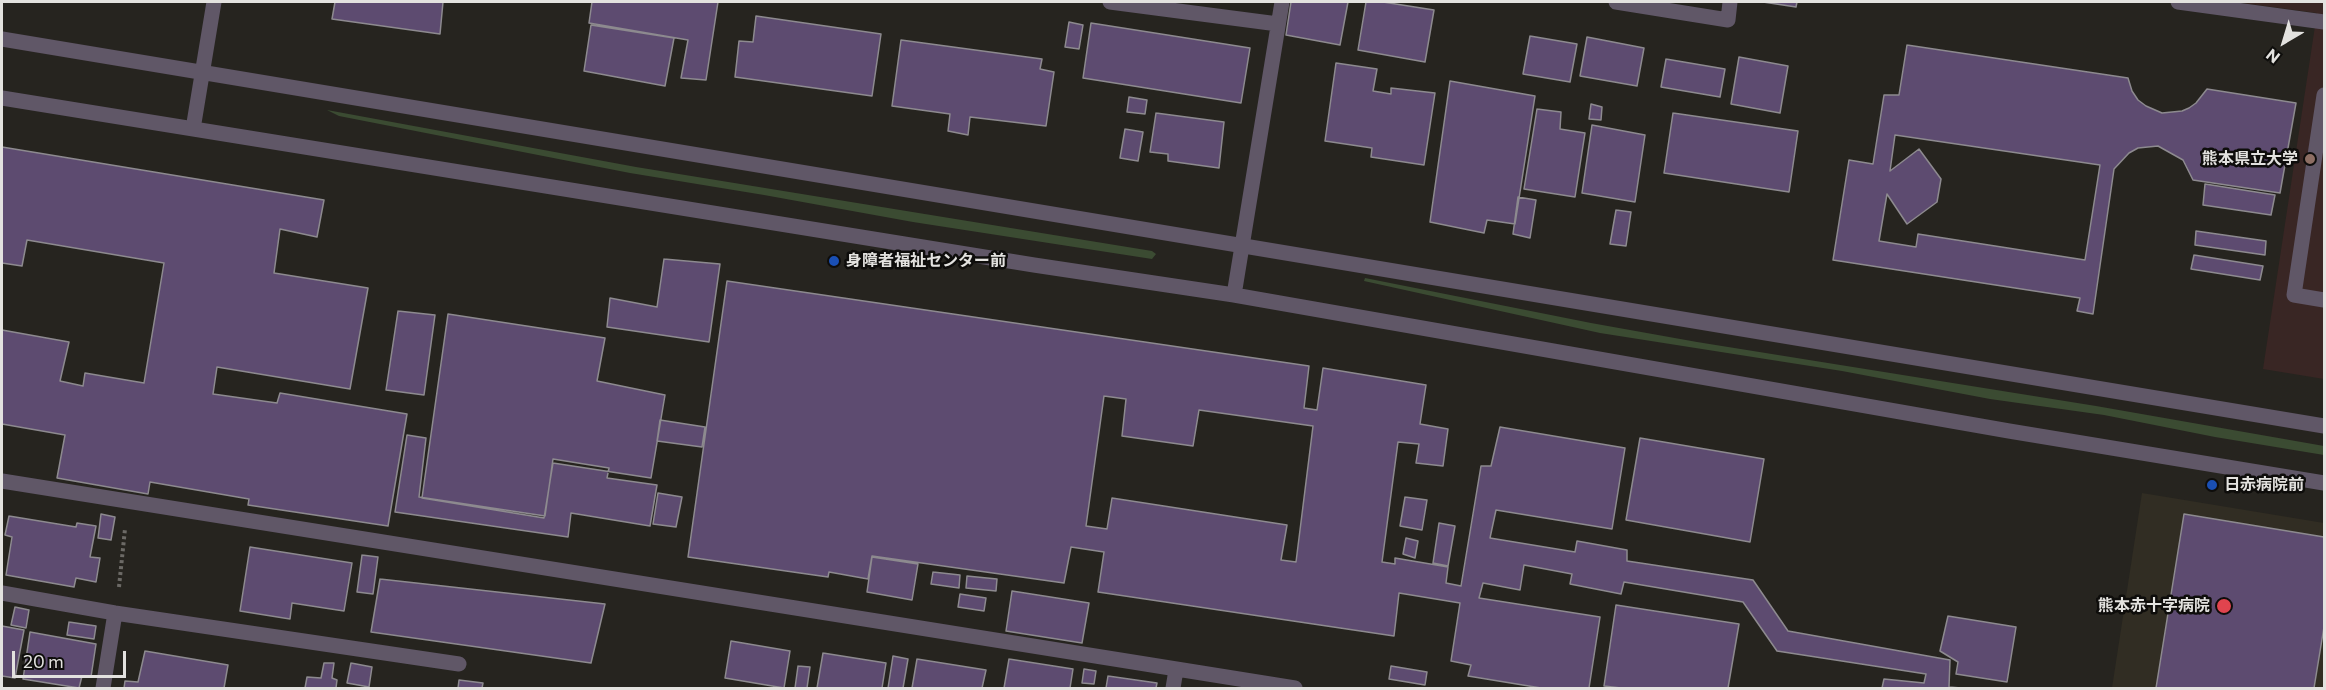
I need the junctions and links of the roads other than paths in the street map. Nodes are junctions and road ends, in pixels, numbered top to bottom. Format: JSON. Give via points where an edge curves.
{"nodes":[{"id":1,"x":214,"y":2,"type":"edge"},
{"id":2,"x":1110,"y":2,"type":"edge"},
{"id":3,"x":1281,"y":2,"type":"edge"},
{"id":4,"x":1616,"y":2,"type":"edge"},
{"id":5,"x":1730,"y":2,"type":"edge"},
{"id":6,"x":2178,"y":2,"type":"edge"},
{"id":7,"x":2325,"y":22,"type":"edge"},
{"id":8,"x":1278,"y":24,"type":"junction"},
{"id":9,"x":2,"y":39,"type":"edge"},
{"id":10,"x":203,"y":74,"type":"junction"},
{"id":11,"x":2325,"y":95,"type":"edge"},
{"id":12,"x":2,"y":99,"type":"edge"},
{"id":13,"x":193,"y":129,"type":"junction"},
{"id":14,"x":2322,"y":130,"type":"edge"},
{"id":15,"x":1241,"y":246,"type":"junction"},
{"id":16,"x":1234,"y":296,"type":"junction"},
{"id":17,"x":2325,"y":300,"type":"edge"},
{"id":18,"x":2325,"y":426,"type":"edge"},
{"id":19,"x":2,"y":481,"type":"edge"},
{"id":20,"x":2325,"y":483,"type":"edge"},
{"id":21,"x":2,"y":594,"type":"edge"},
{"id":22,"x":116,"y":614,"type":"junction"},
{"id":23,"x":459,"y":664,"type":"dead end"},
{"id":24,"x":1176,"y":670,"type":"junction"},
{"id":25,"x":103,"y":688,"type":"edge"},
{"id":26,"x":1173,"y":688,"type":"edge"},
{"id":27,"x":1295,"y":688,"type":"edge"}],
"edges":[{"from":1,"to":10,"type":"street"},
{"from":2,"to":8,"type":"street"},
{"from":3,"to":8,"type":"street"},
{"from":4,"to":5,"type":"street","via":[[1728,20]]},
{"from":6,"to":7,"type":"street"},
{"from":8,"to":15,"type":"street"},
{"from":9,"to":10,"type":"street"},
{"from":10,"to":13,"type":"street"},
{"from":10,"to":15,"type":"street"},
{"from":11,"to":14,"type":"street"},
{"from":12,"to":13,"type":"street"},
{"from":13,"to":16,"type":"street"},
{"from":14,"to":17,"type":"street","via":[[2294,295]]},
{"from":15,"to":16,"type":"street"},
{"from":15,"to":18,"type":"street"},
{"from":16,"to":20,"type":"street"},
{"from":19,"to":24,"type":"street"},
{"from":21,"to":22,"type":"street"},
{"from":22,"to":23,"type":"street"},
{"from":22,"to":25,"type":"street"},
{"from":24,"to":26,"type":"street"},
{"from":24,"to":27,"type":"street"}]}
